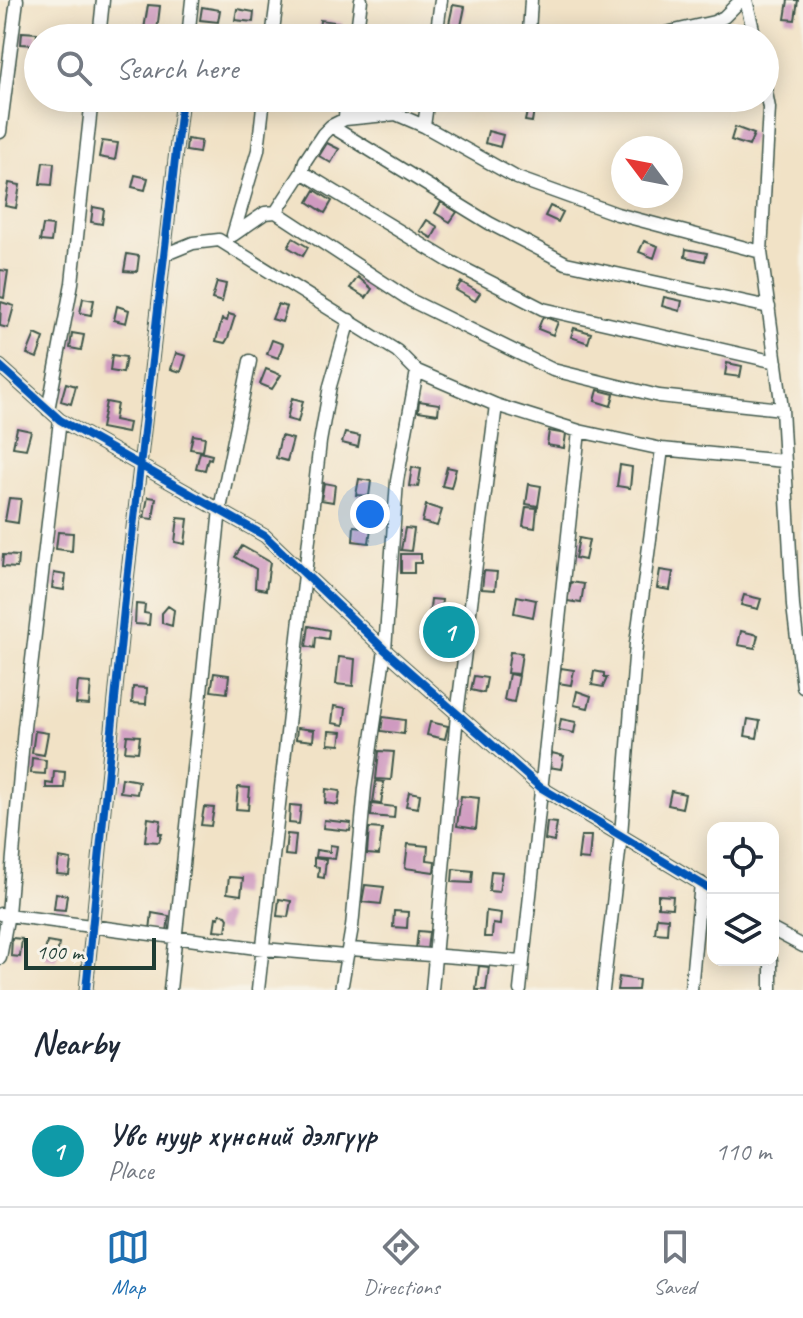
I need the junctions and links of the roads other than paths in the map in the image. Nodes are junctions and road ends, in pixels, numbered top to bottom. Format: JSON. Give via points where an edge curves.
{"nodes":[{"id":1,"x":17,"y":0,"type":"edge"},
{"id":2,"x":103,"y":0,"type":"edge"},
{"id":3,"x":192,"y":0,"type":"edge"},
{"id":4,"x":277,"y":0,"type":"edge"},
{"id":5,"x":361,"y":0,"type":"edge"},
{"id":6,"x":441,"y":0,"type":"edge"},
{"id":7,"x":531,"y":0,"type":"edge"},
{"id":8,"x":743,"y":0,"type":"edge"},
{"id":9,"x":100,"y":24,"type":"edge"},
{"id":10,"x":189,"y":24,"type":"edge"},
{"id":11,"x":274,"y":24,"type":"edge"},
{"id":12,"x":358,"y":24,"type":"edge"},
{"id":13,"x":438,"y":24,"type":"edge"},
{"id":14,"x":530,"y":24,"type":"edge"},
{"id":15,"x":705,"y":24,"type":"edge"},
{"id":16,"x":751,"y":24,"type":"edge"},
{"id":17,"x":90,"y":112,"type":"edge"},
{"id":18,"x":181,"y":112,"type":"edge"},
{"id":19,"x":262,"y":112,"type":"edge"},
{"id":20,"x":345,"y":112,"type":"edge"},
{"id":21,"x":426,"y":112,"type":"edge"},
{"id":22,"x":769,"y":112,"type":"edge"},
{"id":23,"x":345,"y":119,"type":"junction"},
{"id":24,"x":331,"y":126,"type":"junction"},
{"id":25,"x":424,"y":126,"type":"junction"},
{"id":26,"x":0,"y":132,"type":"edge"},
{"id":27,"x":302,"y":172,"type":"junction"},
{"id":28,"x":276,"y":212,"type":"junction"},
{"id":29,"x":233,"y":235,"type":"junction"},
{"id":30,"x":219,"y":240,"type":"junction"},
{"id":31,"x":761,"y":252,"type":"junction"},
{"id":32,"x":166,"y":254,"type":"junction"},
{"id":33,"x":769,"y":307,"type":"junction"},
{"id":34,"x":349,"y":320,"type":"junction"},
{"id":35,"x":250,"y":361,"type":"dead end"},
{"id":36,"x":776,"y":362,"type":"junction"},
{"id":37,"x":0,"y":366,"type":"edge"},
{"id":38,"x":417,"y":371,"type":"junction"},
{"id":39,"x":496,"y":405,"type":"junction"},
{"id":40,"x":782,"y":409,"type":"junction"},
{"id":41,"x":48,"y":410,"type":"junction"},
{"id":42,"x":60,"y":420,"type":"junction"},
{"id":43,"x":579,"y":431,"type":"junction"},
{"id":44,"x":662,"y":449,"type":"junction"},
{"id":45,"x":784,"y":461,"type":"junction"},
{"id":46,"x":140,"y":464,"type":"junction"},
{"id":47,"x":220,"y":509,"type":"junction"},
{"id":48,"x":305,"y":572,"type":"junction"},
{"id":49,"x":385,"y":650,"type":"junction"},
{"id":50,"x":803,"y":687,"type":"edge"},
{"id":51,"x":457,"y":715,"type":"junction"},
{"id":52,"x":540,"y":787,"type":"junction"},
{"id":53,"x":621,"y":835,"type":"junction"},
{"id":54,"x":701,"y":883,"type":"junction"},
{"id":55,"x":707,"y":887,"type":"edge"},
{"id":56,"x":4,"y":914,"type":"edge"},
{"id":57,"x":93,"y":927,"type":"junction"},
{"id":58,"x":779,"y":933,"type":"edge"},
{"id":59,"x":174,"y":936,"type":"junction"},
{"id":60,"x":803,"y":946,"type":"edge"},
{"id":61,"x":264,"y":949,"type":"junction"},
{"id":62,"x":436,"y":955,"type":"junction"},
{"id":63,"x":345,"y":956,"type":"junction"},
{"id":64,"x":0,"y":958,"type":"edge"},
{"id":65,"x":523,"y":962,"type":"junction"},
{"id":66,"x":771,"y":966,"type":"edge"},
{"id":67,"x":86,"y":990,"type":"edge"},
{"id":68,"x":170,"y":990,"type":"edge"},
{"id":69,"x":258,"y":990,"type":"edge"},
{"id":70,"x":341,"y":990,"type":"edge"},
{"id":71,"x":432,"y":990,"type":"edge"},
{"id":72,"x":520,"y":990,"type":"edge"},
{"id":73,"x":603,"y":990,"type":"edge"},
{"id":74,"x":691,"y":990,"type":"edge"},
{"id":75,"x":771,"y":990,"type":"edge"}],
"edges":[{"from":1,"to":26,"type":"street"},
{"from":2,"to":9,"type":"street"},
{"from":3,"to":10,"type":"street"},
{"from":4,"to":11,"type":"street"},
{"from":5,"to":12,"type":"street"},
{"from":6,"to":13,"type":"street"},
{"from":7,"to":14,"type":"street"},
{"from":8,"to":15,"type":"street","via":[[724,17]]},
{"from":8,"to":16,"type":"street"},
{"from":17,"to":41,"type":"street","via":[[72,283]]},
{"from":18,"to":32,"type":"street"},
{"from":19,"to":29,"type":"street","via":[[258,150]]},
{"from":20,"to":23,"type":"street"},
{"from":21,"to":25,"type":"street"},
{"from":22,"to":31,"type":"street"},
{"from":23,"to":24,"type":"street"},
{"from":23,"to":25,"type":"street","via":[[396,114]]},
{"from":24,"to":27,"type":"street"},
{"from":24,"to":33,"type":"street","via":[[489,223],[566,263]]},
{"from":25,"to":31,"type":"street","via":[[517,178],[617,214]]},
{"from":27,"to":28,"type":"street"},
{"from":27,"to":36,"type":"street","via":[[449,261],[543,309]]},
{"from":28,"to":29,"type":"street","via":[[265,213]]},
{"from":28,"to":40,"type":"street","via":[[410,300],[553,370],[659,396]]},
{"from":29,"to":30,"type":"street"},
{"from":30,"to":32,"type":"street"},
{"from":30,"to":34,"type":"street"},
{"from":31,"to":33,"type":"street"},
{"from":32,"to":46,"type":"street"},
{"from":33,"to":36,"type":"street"},
{"from":34,"to":38,"type":"street"},
{"from":34,"to":48,"type":"street","via":[[320,442]]},
{"from":35,"to":47,"type":"street"},
{"from":36,"to":40,"type":"street"},
{"from":37,"to":41,"type":"street"},
{"from":38,"to":39,"type":"street"},
{"from":38,"to":49,"type":"street","via":[[397,481]]},
{"from":39,"to":43,"type":"street"},
{"from":39,"to":51,"type":"street"},
{"from":40,"to":45,"type":"street"},
{"from":41,"to":42,"type":"street"},
{"from":42,"to":46,"type":"street"},
{"from":42,"to":56,"type":"street"},
{"from":43,"to":44,"type":"street"},
{"from":43,"to":52,"type":"street"},
{"from":44,"to":45,"type":"street"},
{"from":44,"to":53,"type":"street","via":[[636,644]]},
{"from":45,"to":50,"type":"street"},
{"from":46,"to":47,"type":"street"},
{"from":46,"to":57,"type":"street"},
{"from":47,"to":48,"type":"street","via":[[265,536]]},
{"from":47,"to":59,"type":"street"},
{"from":48,"to":49,"type":"street"},
{"from":48,"to":61,"type":"street"},
{"from":49,"to":51,"type":"street"},
{"from":49,"to":63,"type":"street"},
{"from":51,"to":52,"type":"street"},
{"from":51,"to":62,"type":"street"},
{"from":52,"to":53,"type":"street"},
{"from":52,"to":65,"type":"street"},
{"from":53,"to":54,"type":"street"},
{"from":53,"to":73,"type":"street"},
{"from":54,"to":55,"type":"street"},
{"from":54,"to":74,"type":"street"},
{"from":56,"to":57,"type":"street"},
{"from":56,"to":64,"type":"street"},
{"from":57,"to":59,"type":"street"},
{"from":57,"to":67,"type":"street"},
{"from":58,"to":60,"type":"street"},
{"from":59,"to":61,"type":"street"},
{"from":59,"to":68,"type":"street"},
{"from":61,"to":63,"type":"street"},
{"from":61,"to":69,"type":"street"},
{"from":62,"to":63,"type":"street","via":[[351,949]]},
{"from":62,"to":65,"type":"street"},
{"from":62,"to":71,"type":"street"},
{"from":63,"to":70,"type":"street"},
{"from":65,"to":72,"type":"street"},
{"from":66,"to":75,"type":"street"}]}
